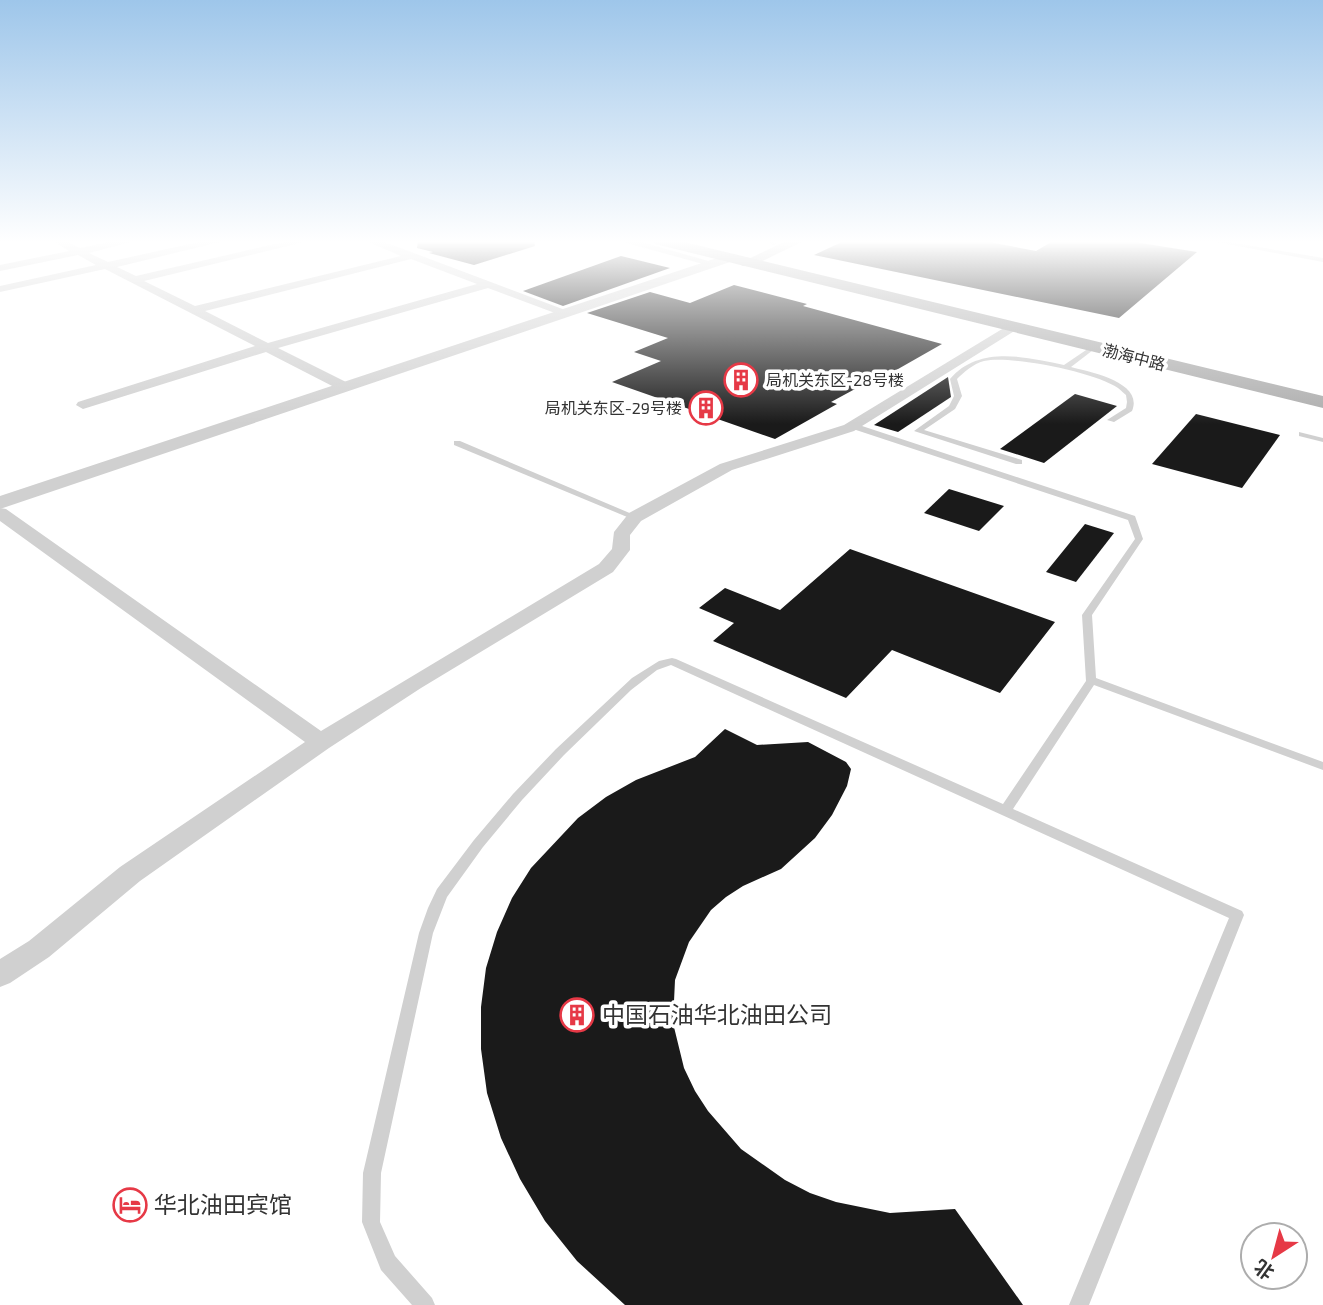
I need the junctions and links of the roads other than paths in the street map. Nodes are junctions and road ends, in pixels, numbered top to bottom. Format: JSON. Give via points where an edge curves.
{"nodes":[{"id":1,"x":178,"y":302,"type":"edge"},
{"id":2,"x":227,"y":302,"type":"edge"},
{"id":3,"x":425,"y":302,"type":"edge"},
{"id":4,"x":537,"y":302,"type":"edge"},
{"id":5,"x":603,"y":302,"type":"edge"},
{"id":6,"x":909,"y":302,"type":"edge"},
{"id":7,"x":924,"y":302,"type":"edge"},
{"id":8,"x":194,"y":310,"type":"junction"},
{"id":9,"x":567,"y":313,"type":"junction"},
{"id":10,"x":1012,"y":327,"type":"junction"},
{"id":11,"x":267,"y":347,"type":"junction"},
{"id":12,"x":1094,"y":347,"type":"junction"},
{"id":13,"x":1065,"y":368,"type":"junction"},
{"id":14,"x":345,"y":387,"type":"junction"},
{"id":15,"x":1323,"y":392,"type":"edge"},
{"id":16,"x":1323,"y":402,"type":"edge"},
{"id":17,"x":83,"y":405,"type":"dead end"},
{"id":18,"x":1111,"y":420,"type":"dead end"},
{"id":19,"x":853,"y":426,"type":"junction"},
{"id":20,"x":1302,"y":434,"type":"dead end"},
{"id":21,"x":1323,"y":440,"type":"edge"},
{"id":22,"x":457,"y":443,"type":"dead end"},
{"id":23,"x":1019,"y":462,"type":"dead end"},
{"id":24,"x":0,"y":503,"type":"edge"},
{"id":25,"x":0,"y":513,"type":"edge"},
{"id":26,"x":635,"y":517,"type":"junction"},
{"id":27,"x":1091,"y":681,"type":"junction"},
{"id":28,"x":321,"y":742,"type":"junction"},
{"id":29,"x":1323,"y":766,"type":"edge"},
{"id":30,"x":1005,"y":811,"type":"junction"},
{"id":31,"x":0,"y":974,"type":"edge"},
{"id":32,"x":425,"y":1305,"type":"edge"},
{"id":33,"x":1079,"y":1305,"type":"edge"}],
"edges":[{"from":1,"to":8,"type":"street"},
{"from":2,"to":8,"type":"street"},
{"from":3,"to":11,"type":"street"},
{"from":4,"to":9,"type":"street"},
{"from":5,"to":9,"type":"street"},
{"from":6,"to":10,"type":"main road","name":"渤海中路"},
{"from":7,"to":15,"type":"main road","name":"渤海中路"},
{"from":8,"to":11,"type":"street"},
{"from":9,"to":14,"type":"street"},
{"from":10,"to":12,"type":"main road","name":"渤海中路"},
{"from":10,"to":19,"type":"street"},
{"from":11,"to":14,"type":"street"},
{"from":11,"to":17,"type":"street"},
{"from":12,"to":13,"type":"lane"},
{"from":12,"to":16,"type":"main road","name":"渤海中路"},
{"from":13,"to":18,"type":"lane","via":[[1128,391],[1129,410]]},
{"from":13,"to":23,"type":"lane","via":[[1020,358],[982,360],[953,379],[958,396],[952,407],[918,431]]},
{"from":14,"to":24,"type":"street"},
{"from":19,"to":26,"type":"street","via":[[726,467]]},
{"from":19,"to":27,"type":"lane","via":[[1132,518],[1139,539],[1087,615]]},
{"from":20,"to":21,"type":"lane"},
{"from":22,"to":26,"type":"lane"},
{"from":25,"to":28,"type":"street"},
{"from":26,"to":28,"type":"street","via":[[619,538],[621,550],[606,568]]},
{"from":27,"to":29,"type":"lane"},
{"from":27,"to":30,"type":"lane"},
{"from":28,"to":31,"type":"street","via":[[130,874]]},
{"from":30,"to":32,"type":"lane","via":[[672,661],[659,664],[620,694],[557,752],[504,813],[440,896],[426,933],[372,1173],[371,1223],[388,1262]]},
{"from":30,"to":33,"type":"lane","via":[[1237,915]]}]}
